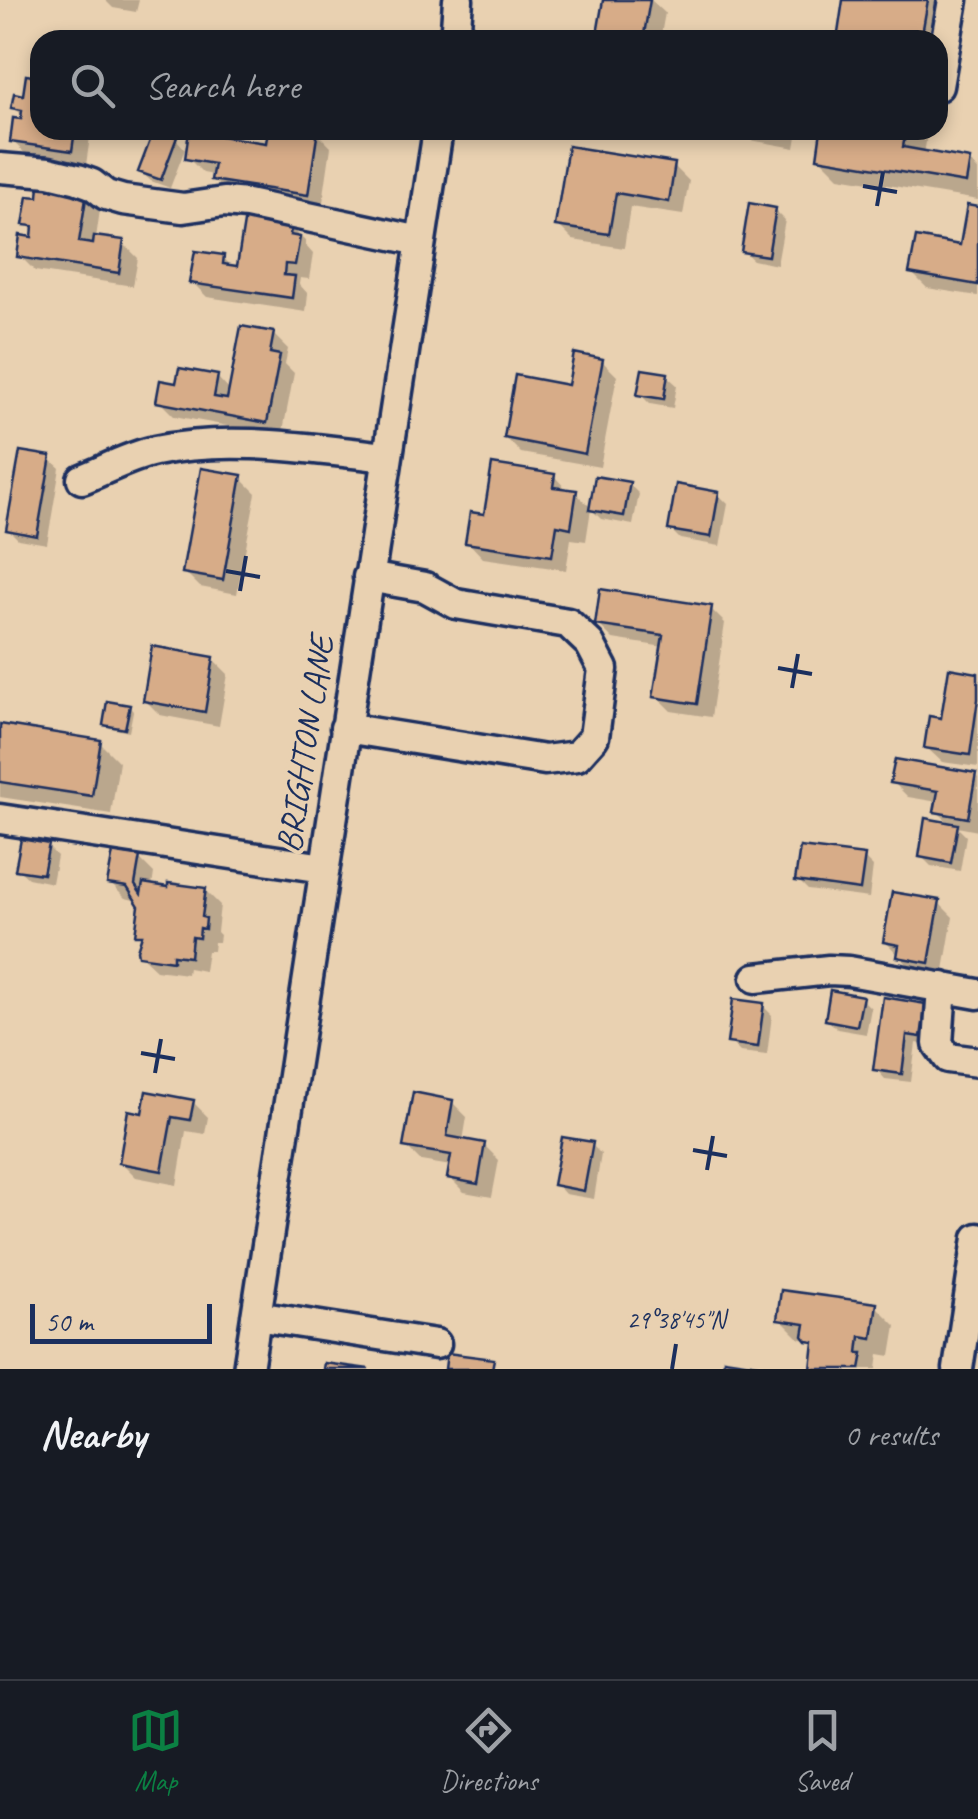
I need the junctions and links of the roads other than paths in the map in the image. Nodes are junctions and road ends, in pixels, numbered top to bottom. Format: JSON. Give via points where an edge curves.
{"nodes":[{"id":1,"x":458,"y":0,"type":"edge"},
{"id":2,"x":952,"y":0,"type":"edge"},
{"id":3,"x":456,"y":30,"type":"edge"},
{"id":4,"x":947,"y":30,"type":"edge"},
{"id":5,"x":436,"y":140,"type":"edge"},
{"id":6,"x":0,"y":168,"type":"edge"},
{"id":7,"x":420,"y":241,"type":"junction"},
{"id":8,"x":387,"y":457,"type":"junction"},
{"id":9,"x":82,"y":479,"type":"dead end"},
{"id":10,"x":368,"y":578,"type":"junction"},
{"id":11,"x":345,"y":728,"type":"junction"},
{"id":12,"x":0,"y":818,"type":"edge"},
{"id":13,"x":324,"y":868,"type":"junction"},
{"id":14,"x":756,"y":978,"type":"dead end"},
{"id":15,"x":942,"y":987,"type":"junction"},
{"id":16,"x":978,"y":994,"type":"edge"},
{"id":17,"x":978,"y":1062,"type":"edge"},
{"id":18,"x":978,"y":1238,"type":"edge"},
{"id":19,"x":256,"y":1316,"type":"junction"},
{"id":20,"x":436,"y":1344,"type":"dead end"},
{"id":21,"x":248,"y":1369,"type":"edge"},
{"id":22,"x":958,"y":1369,"type":"edge"}],
"edges":[{"from":1,"to":3,"type":"street"},
{"from":2,"to":4,"type":"street"},
{"from":5,"to":7,"type":"street","name":"BRIGHTON LANE"},
{"from":6,"to":7,"type":"street","via":[[78,179],[123,200],[183,208],[248,204]]},
{"from":7,"to":8,"type":"street","name":"BRIGHTON LANE"},
{"from":8,"to":9,"type":"street","via":[[211,444],[152,451]]},
{"from":8,"to":10,"type":"street","name":"BRIGHTON LANE"},
{"from":10,"to":11,"type":"street","name":"BRIGHTON LANE"},
{"from":10,"to":11,"type":"street","via":[[426,587],[456,604],[568,623],[603,669],[594,737],[577,756],[545,760]]},
{"from":11,"to":13,"type":"street","name":"BRIGHTON LANE"},
{"from":12,"to":13,"type":"street"},
{"from":13,"to":19,"type":"street","name":"BRIGHTON LANE"},
{"from":14,"to":15,"type":"street","via":[[848,970]]},
{"from":15,"to":16,"type":"street"},
{"from":15,"to":17,"type":"street","via":[[938,1044],[948,1058]]},
{"from":18,"to":22,"type":"street"},
{"from":19,"to":20,"type":"street"},
{"from":19,"to":21,"type":"street","name":"BRIGHTON LANE"}]}
